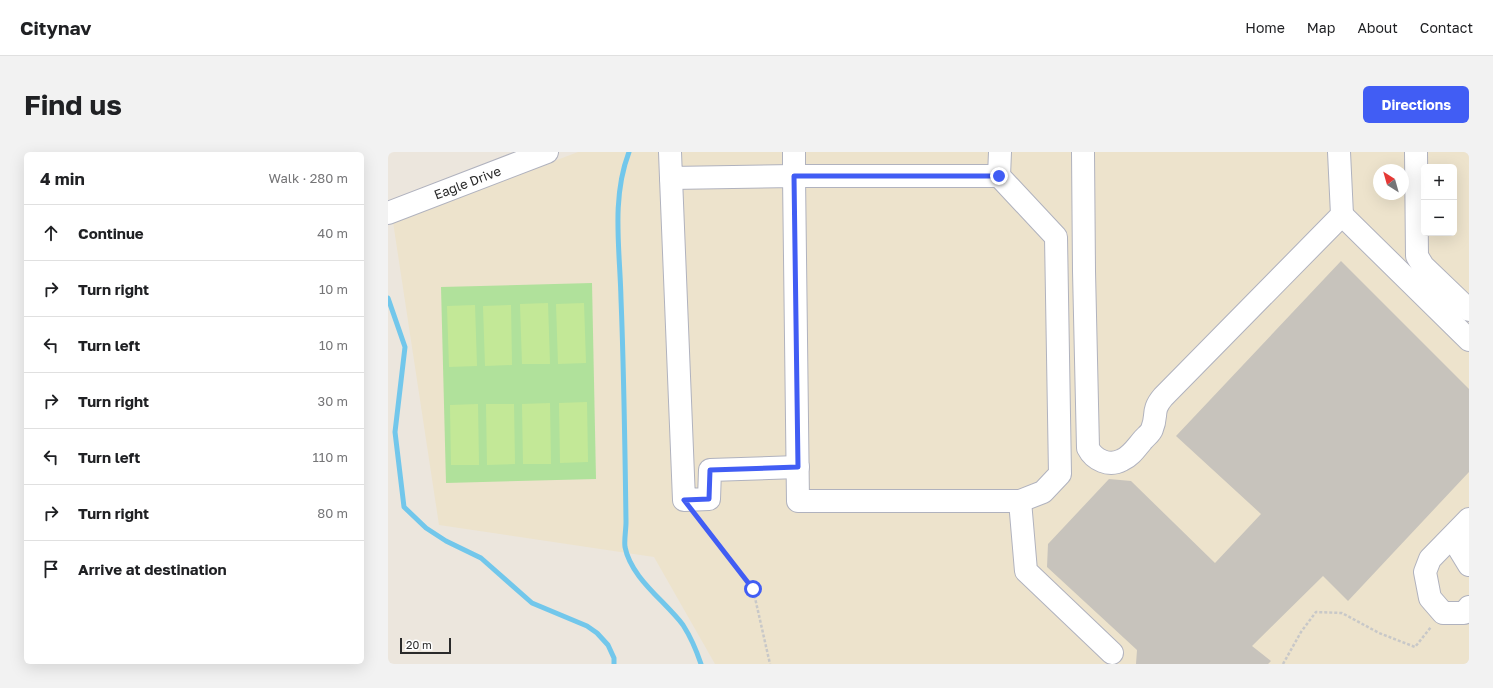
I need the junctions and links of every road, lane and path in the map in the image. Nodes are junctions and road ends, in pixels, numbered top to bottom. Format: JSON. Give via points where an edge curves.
{"nodes":[{"id":1,"x":547,"y":152,"type":"edge"},
{"id":2,"x":670,"y":152,"type":"edge"},
{"id":3,"x":794,"y":152,"type":"edge"},
{"id":4,"x":1000,"y":152,"type":"edge"},
{"id":5,"x":1083,"y":152,"type":"edge"},
{"id":6,"x":1339,"y":152,"type":"edge"},
{"id":7,"x":1416,"y":152,"type":"edge"},
{"id":8,"x":794,"y":176,"type":"junction"},
{"id":9,"x":999,"y":176,"type":"junction"},
{"id":10,"x":671,"y":178,"type":"junction"},
{"id":11,"x":388,"y":213,"type":"edge"},
{"id":12,"x":1342,"y":215,"type":"junction"},
{"id":13,"x":1469,"y":310,"type":"edge"},
{"id":14,"x":1469,"y":340,"type":"edge"},
{"id":15,"x":798,"y":467,"type":"junction"},
{"id":16,"x":684,"y":500,"type":"junction"},
{"id":17,"x":1020,"y":501,"type":"junction"},
{"id":18,"x":1464,"y":525,"type":"edge"},
{"id":19,"x":1469,"y":565,"type":"edge"},
{"id":20,"x":1469,"y":607,"type":"edge"},
{"id":21,"x":1443,"y":614,"type":"junction"},
{"id":22,"x":1112,"y":653,"type":"dead end"},
{"id":23,"x":770,"y":664,"type":"edge"},
{"id":24,"x":1283,"y":664,"type":"edge"}],
"edges":[{"from":1,"to":11,"type":"street","name":"Eagle Drive"},
{"from":2,"to":10,"type":"street"},
{"from":3,"to":8,"type":"street"},
{"from":4,"to":9,"type":"street"},
{"from":5,"to":12,"type":"street","via":[[1088,448],[1100,461],[1114,463],[1130,455],[1152,429],[1155,407],[1163,397]]},
{"from":6,"to":12,"type":"street"},
{"from":7,"to":13,"type":"street","via":[[1418,261]]},
{"from":8,"to":9,"type":"street"},
{"from":8,"to":10,"type":"street"},
{"from":8,"to":15,"type":"street"},
{"from":9,"to":17,"type":"street","via":[[1056,237],[1060,474],[1043,492]]},
{"from":10,"to":16,"type":"street"},
{"from":12,"to":14,"type":"street"},
{"from":15,"to":16,"type":"street","via":[[710,470],[709,499]]},
{"from":15,"to":17,"type":"street","via":[[798,501]]},
{"from":16,"to":23,"type":"path","via":[[753,589]]},
{"from":17,"to":22,"type":"street","via":[[1026,571]]},
{"from":18,"to":19,"type":"street","via":[[1458,547]]},
{"from":18,"to":21,"type":"street","via":[[1430,559],[1425,572],[1430,598]]},
{"from":20,"to":21,"type":"street","via":[[1464,613]]},
{"from":21,"to":24,"type":"path","via":[[1415,646],[1379,633],[1342,613],[1316,612]]}]}
